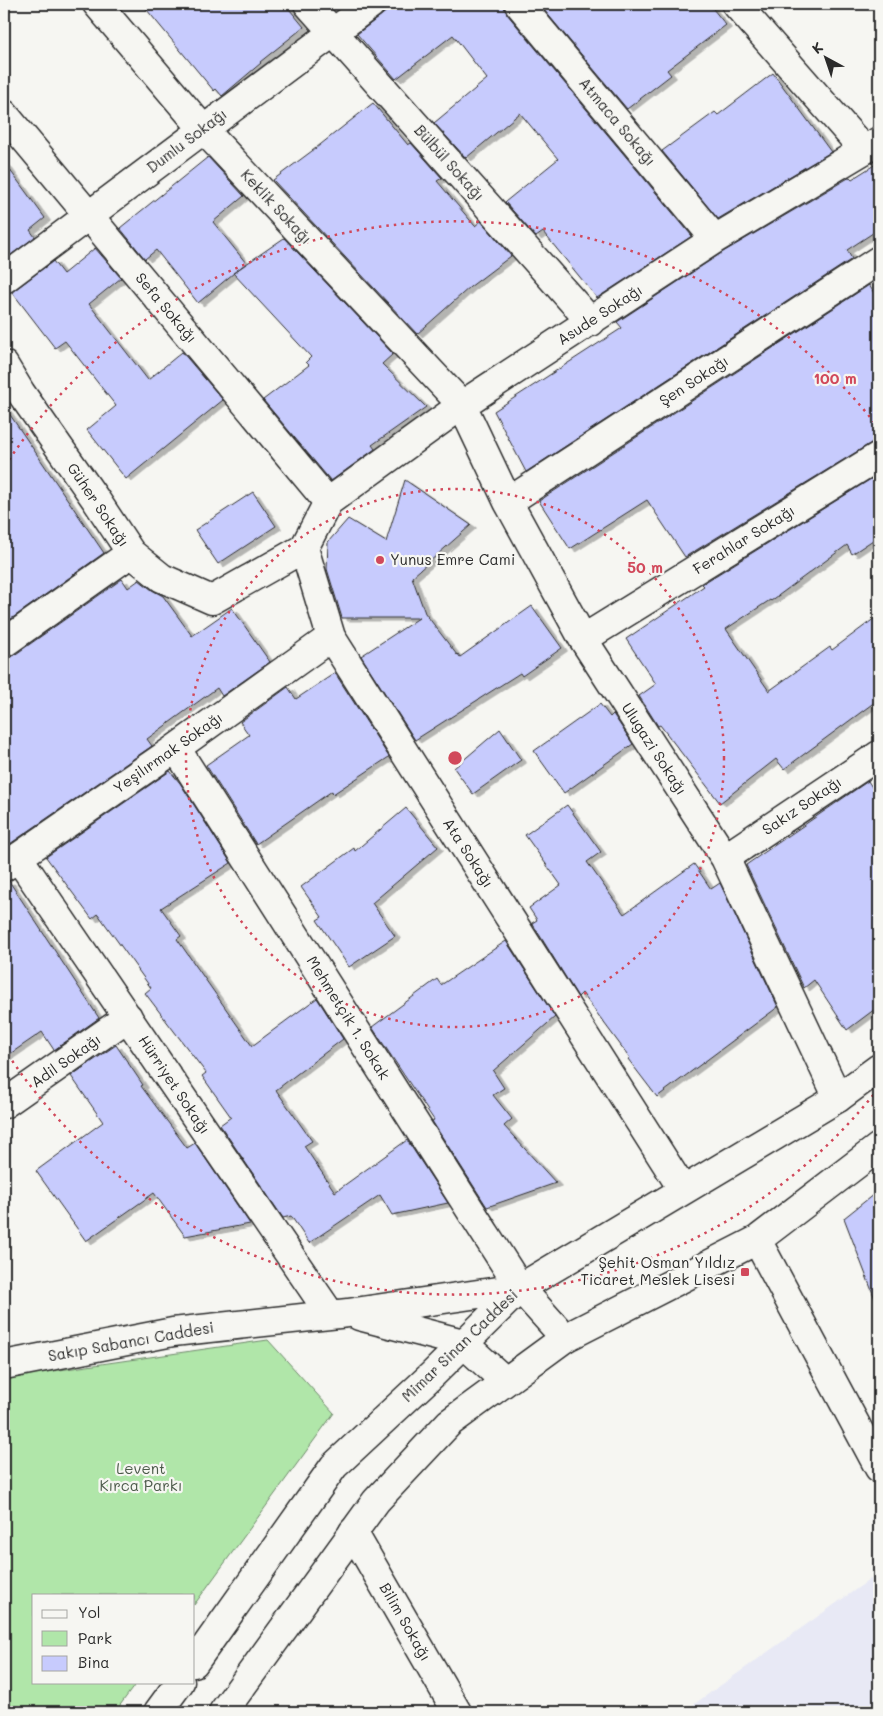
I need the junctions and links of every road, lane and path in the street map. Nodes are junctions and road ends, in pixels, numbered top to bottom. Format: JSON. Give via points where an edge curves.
{"nodes":[{"id":1,"x":97,"y":4,"type":"edge"},
{"id":2,"x":308,"y":4,"type":"edge"},
{"id":3,"x":372,"y":4,"type":"edge"},
{"id":4,"x":519,"y":4,"type":"edge"},
{"id":5,"x":736,"y":4,"type":"edge"},
{"id":6,"x":333,"y":32,"type":"junction"},
{"id":7,"x":4,"y":114,"type":"edge"},
{"id":8,"x":203,"y":129,"type":"junction"},
{"id":9,"x":871,"y":145,"type":"edge"},
{"id":10,"x":88,"y":216,"type":"junction"},
{"id":11,"x":715,"y":239,"type":"junction"},
{"id":12,"x":879,"y":260,"type":"edge"},
{"id":13,"x":4,"y":279,"type":"edge"},
{"id":14,"x":591,"y":322,"type":"junction"},
{"id":15,"x":4,"y":365,"type":"edge"},
{"id":16,"x":12,"y":399,"type":"edge"},
{"id":17,"x":462,"y":405,"type":"junction"},
{"id":18,"x":879,"y":456,"type":"edge"},
{"id":19,"x":328,"y":502,"type":"junction"},
{"id":20,"x":508,"y":502,"type":"junction"},
{"id":21,"x":304,"y":548,"type":"junction"},
{"id":22,"x":131,"y":553,"type":"junction"},
{"id":23,"x":330,"y":637,"type":"junction"},
{"id":24,"x":583,"y":639,"type":"junction"},
{"id":25,"x":4,"y":643,"type":"edge"},
{"id":26,"x":176,"y":748,"type":"junction"},
{"id":27,"x":879,"y":755,"type":"edge"},
{"id":28,"x":725,"y":858,"type":"junction"},
{"id":29,"x":11,"y":862,"type":"edge"},
{"id":30,"x":128,"y":1017,"type":"junction"},
{"id":31,"x":879,"y":1068,"type":"edge"},
{"id":32,"x":838,"y":1098,"type":"junction"},
{"id":33,"x":4,"y":1104,"type":"edge"},
{"id":34,"x":879,"y":1147,"type":"edge"},
{"id":35,"x":683,"y":1190,"type":"junction"},
{"id":36,"x":757,"y":1240,"type":"junction"},
{"id":37,"x":520,"y":1288,"type":"junction"},
{"id":38,"x":339,"y":1314,"type":"junction"},
{"id":39,"x":565,"y":1338,"type":"junction"},
{"id":40,"x":464,"y":1343,"type":"junction"},
{"id":41,"x":4,"y":1366,"type":"edge"},
{"id":42,"x":505,"y":1381,"type":"junction"},
{"id":43,"x":879,"y":1468,"type":"edge"},
{"id":44,"x":353,"y":1532,"type":"junction"},
{"id":45,"x":195,"y":1662,"type":"edge"},
{"id":46,"x":179,"y":1684,"type":"edge"},
{"id":47,"x":158,"y":1712,"type":"edge"},
{"id":48,"x":223,"y":1712,"type":"edge"},
{"id":49,"x":457,"y":1712,"type":"edge"}],
"edges":[{"from":1,"to":8,"type":"street","name":"Keklik Sokağı"},
{"from":2,"to":6,"type":"street","name":"Bülbül Sokağı"},
{"from":3,"to":6,"type":"street","name":"Dumlu Sokağı"},
{"from":4,"to":11,"type":"street","name":"Atmaca Sokağı"},
{"from":5,"to":9,"type":"street"},
{"from":6,"to":8,"type":"street","name":"Dumlu Sokağı"},
{"from":6,"to":14,"type":"street","name":"Bülbül Sokağı"},
{"from":7,"to":10,"type":"street","name":"Sefa Sokağı"},
{"from":8,"to":10,"type":"street","name":"Dumlu Sokağı"},
{"from":8,"to":17,"type":"street","name":"Keklik Sokağı"},
{"from":9,"to":11,"type":"street","name":"Asude Sokağı"},
{"from":10,"to":13,"type":"street","name":"Dumlu Sokağı"},
{"from":10,"to":19,"type":"street","name":"Sefa Sokağı"},
{"from":11,"to":14,"type":"street","name":"Asude Sokağı"},
{"from":12,"to":20,"type":"street","name":"Şen Sokağı"},
{"from":14,"to":17,"type":"street","name":"Asude Sokağı"},
{"from":15,"to":16,"type":"street","name":"Güher Sokağı"},
{"from":16,"to":22,"type":"street","name":"Güher Sokağı","via":[[96,500]]},
{"from":17,"to":19,"type":"street","name":"Asude Sokağı"},
{"from":17,"to":20,"type":"street","name":"Ulugazi Sokağı"},
{"from":18,"to":24,"type":"street","name":"Ferahlar Sokağı"},
{"from":19,"to":21,"type":"street"},
{"from":20,"to":24,"type":"street","name":"Ulugazi Sokağı"},
{"from":21,"to":22,"type":"street","name":"Güher Sokağı","via":[[212,600],[162,578]]},
{"from":21,"to":23,"type":"street","name":"Ata Sokağı"},
{"from":22,"to":25,"type":"street"},
{"from":23,"to":26,"type":"street","name":"Yeşilırmak Sokağı"},
{"from":23,"to":35,"type":"street","name":"Ata Sokağı"},
{"from":24,"to":28,"type":"street","name":"Ulugazi Sokağı"},
{"from":26,"to":29,"type":"street","name":"Yeşilırmak Sokağı"},
{"from":26,"to":37,"type":"street","name":"Mehmetçik 1. Sokak"},
{"from":27,"to":28,"type":"street","name":"Sakız Sokağı"},
{"from":28,"to":32,"type":"street","name":"Ulugazi Sokağı"},
{"from":29,"to":30,"type":"street","name":"Hürriyet Sokağı"},
{"from":30,"to":33,"type":"street","name":"Adil Sokağı"},
{"from":30,"to":38,"type":"street","name":"Hürriyet Sokağı"},
{"from":31,"to":32,"type":"street","name":"Mimar Sinan Caddesi"},
{"from":32,"to":35,"type":"street","name":"Mimar Sinan Caddesi"},
{"from":34,"to":36,"type":"street"},
{"from":35,"to":37,"type":"street","name":"Mimar Sinan Caddesi"},
{"from":36,"to":39,"type":"street"},
{"from":36,"to":43,"type":"street"},
{"from":37,"to":38,"type":"street","name":"Sakıp Sabancı Caddesi"},
{"from":37,"to":39,"type":"street","name":"Mehmetçik 1. Sokak"},
{"from":37,"to":40,"type":"street","name":"Mimar Sinan Caddesi"},
{"from":38,"to":40,"type":"street"},
{"from":38,"to":41,"type":"street","name":"Sakıp Sabancı Caddesi","via":[[173,1332]]},
{"from":39,"to":42,"type":"street"},
{"from":40,"to":42,"type":"street"},
{"from":40,"to":45,"type":"street","name":"Mimar Sinan Caddesi","via":[[334,1466]]},
{"from":42,"to":44,"type":"street","via":[[449,1423],[376,1501]]},
{"from":44,"to":48,"type":"street"},
{"from":44,"to":49,"type":"street","name":"Bilim Sokağı"},
{"from":46,"to":47,"type":"street"}]}
